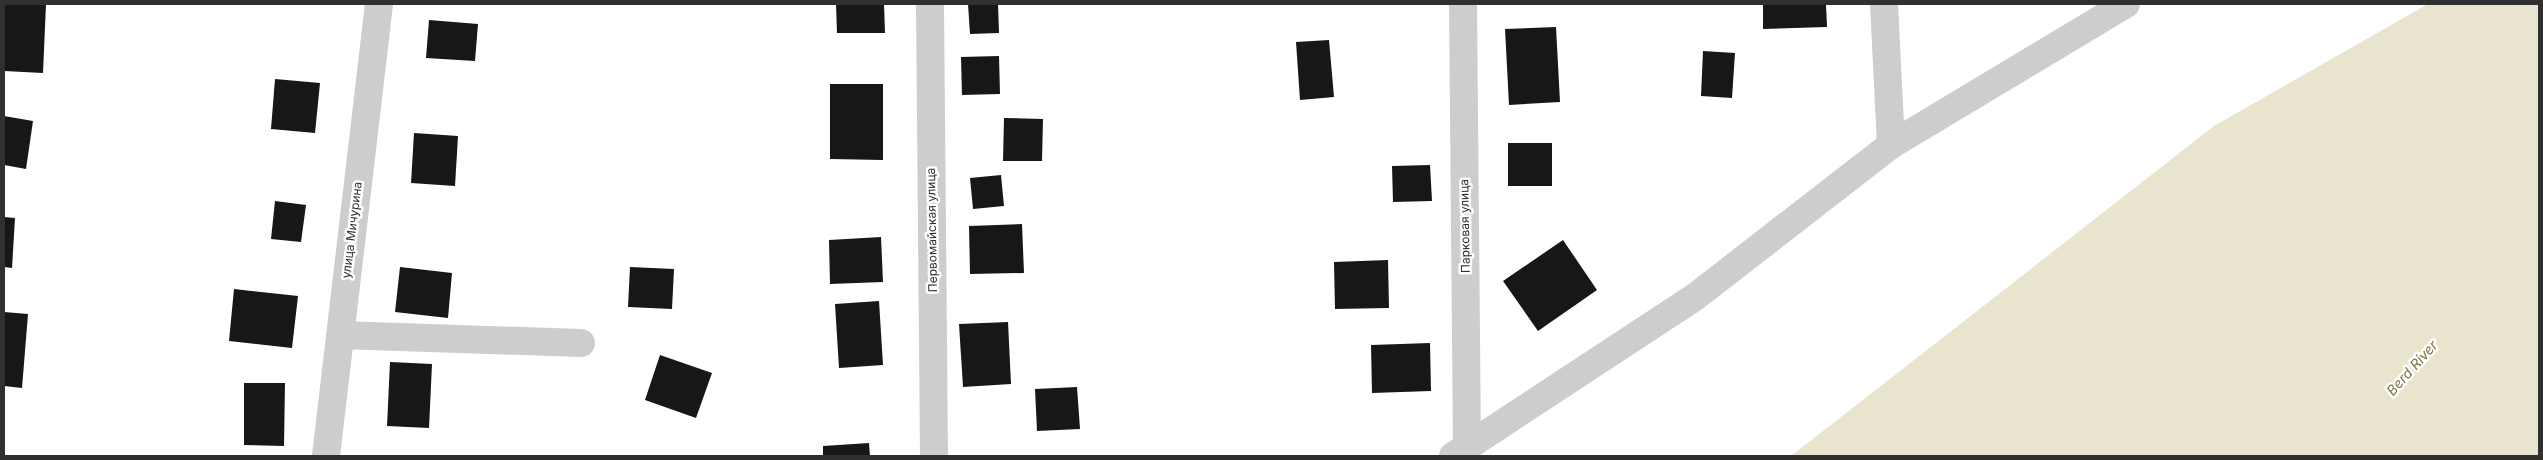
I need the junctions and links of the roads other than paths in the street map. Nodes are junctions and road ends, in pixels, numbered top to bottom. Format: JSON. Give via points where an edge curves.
{"nodes":[{"id":1,"x":379,"y":4,"type":"edge"},
{"id":2,"x":930,"y":4,"type":"edge"},
{"id":3,"x":1462,"y":4,"type":"edge"},
{"id":4,"x":1884,"y":4,"type":"edge"},
{"id":5,"x":2126,"y":4,"type":"edge"},
{"id":6,"x":1891,"y":145,"type":"junction"},
{"id":7,"x":340,"y":334,"type":"junction"},
{"id":8,"x":581,"y":343,"type":"dead end"},
{"id":9,"x":1460,"y":452,"type":"edge"},
{"id":10,"x":326,"y":456,"type":"edge"},
{"id":11,"x":934,"y":456,"type":"edge"}],
"edges":[{"from":1,"to":7,"type":"street","name":"улица Мичурина"},
{"from":2,"to":11,"type":"street","name":"Первомайская улица"},
{"from":3,"to":9,"type":"street","name":"Парковая улица"},
{"from":4,"to":6,"type":"street"},
{"from":5,"to":6,"type":"street"},
{"from":6,"to":9,"type":"street","via":[[1695,297]]},
{"from":7,"to":8,"type":"street"},
{"from":7,"to":10,"type":"street","name":"улица Мичурина"}]}
